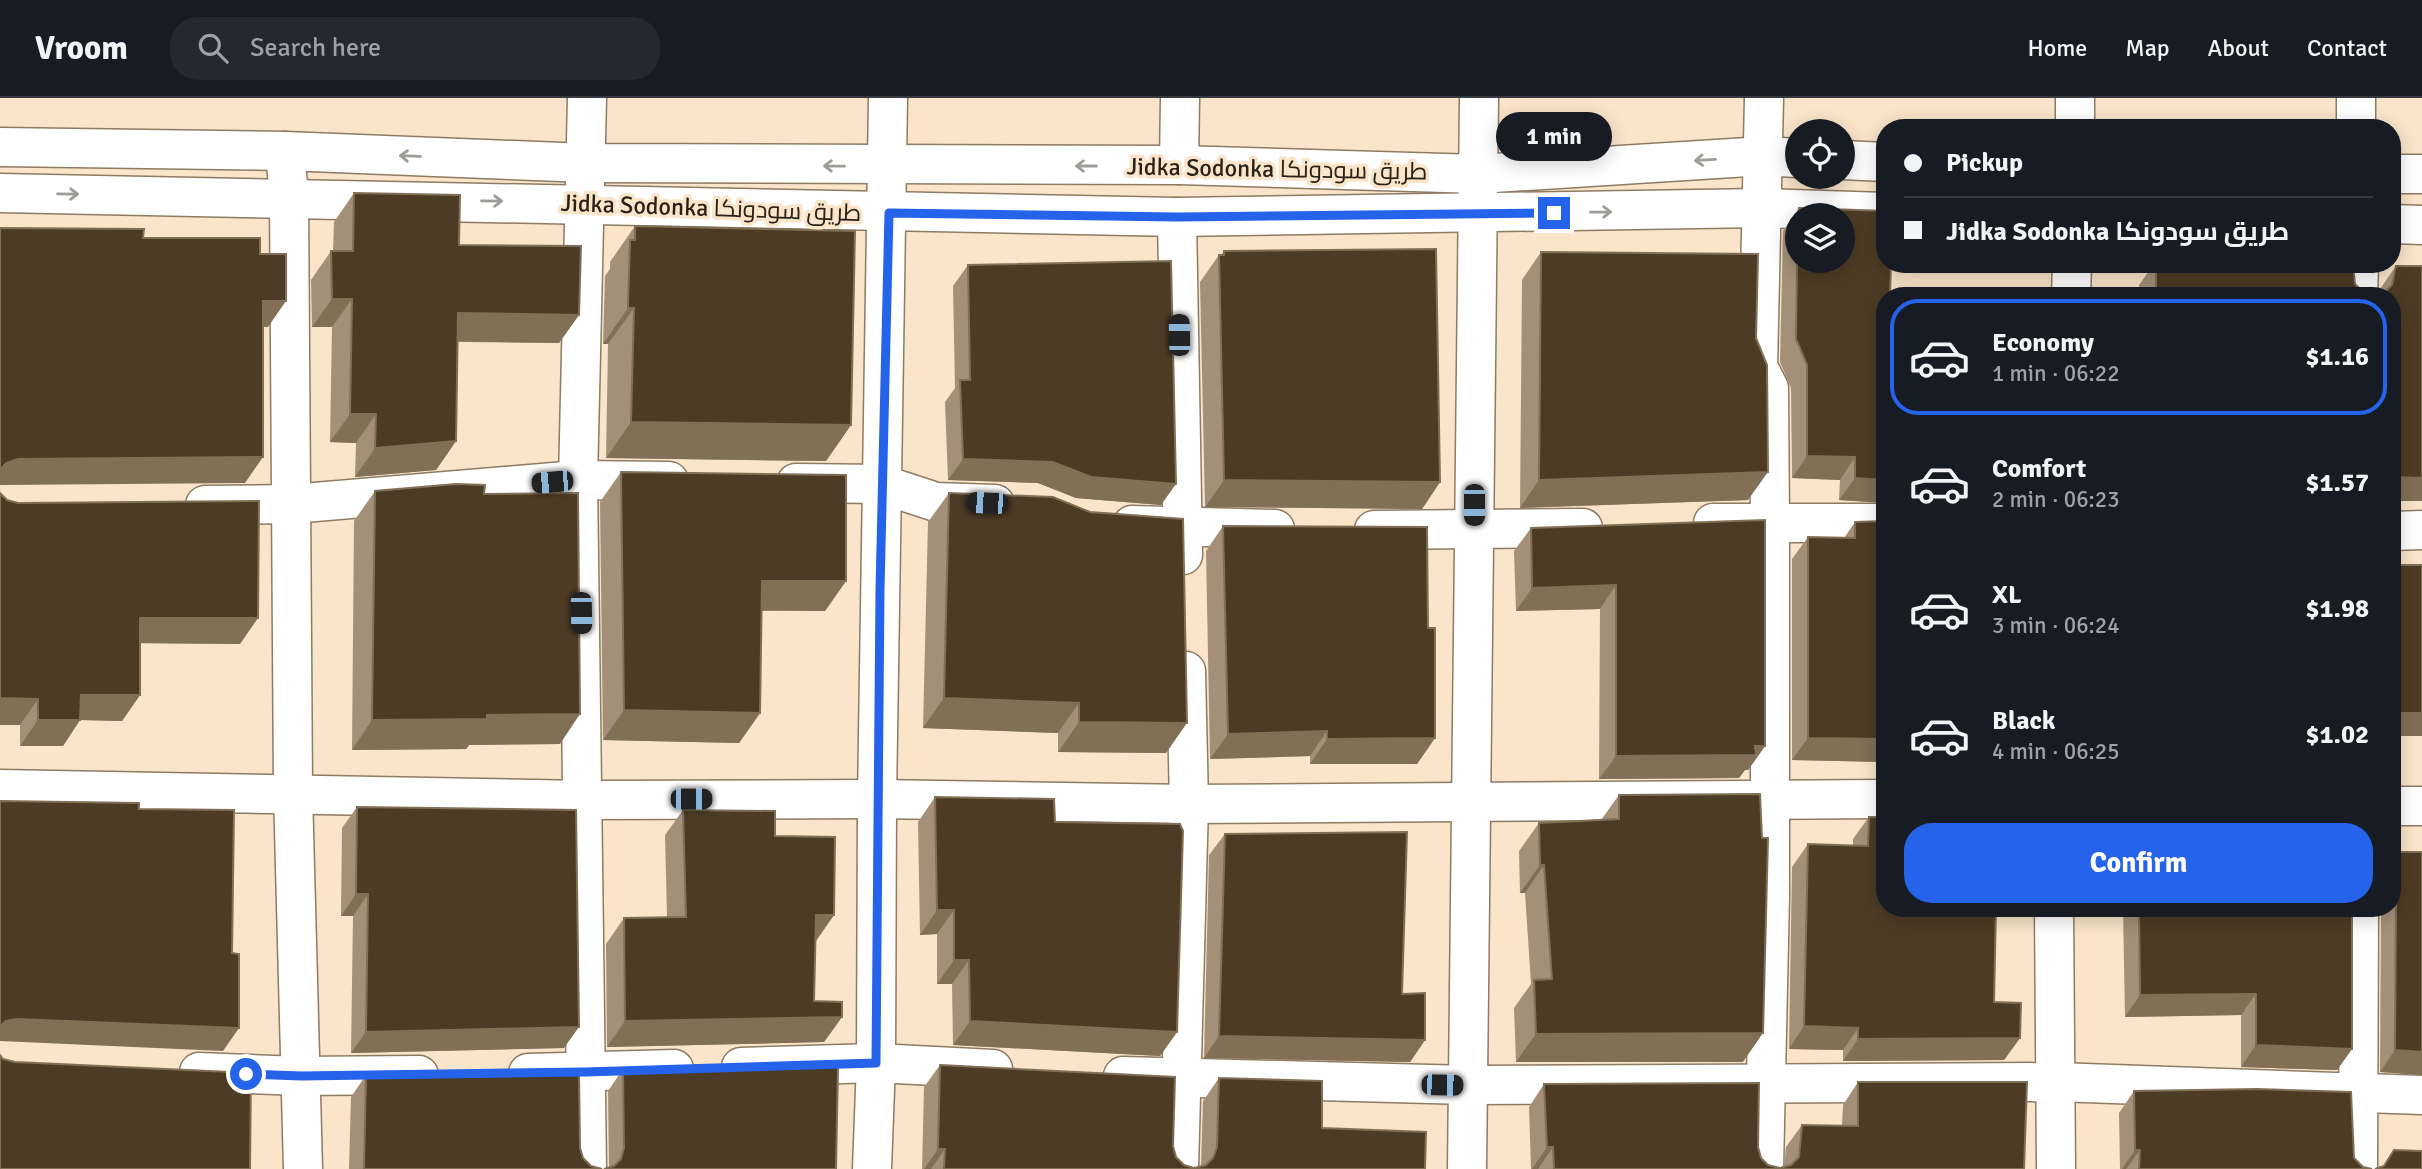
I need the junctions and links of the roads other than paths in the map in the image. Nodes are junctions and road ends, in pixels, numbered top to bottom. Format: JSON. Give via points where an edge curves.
{"nodes":[{"id":1,"x":587,"y":98,"type":"edge"},
{"id":2,"x":888,"y":98,"type":"edge"},
{"id":3,"x":1180,"y":98,"type":"edge"},
{"id":4,"x":1479,"y":98,"type":"edge"},
{"id":5,"x":1764,"y":98,"type":"edge"},
{"id":6,"x":2075,"y":98,"type":"edge"},
{"id":7,"x":2356,"y":98,"type":"edge"},
{"id":8,"x":2075,"y":119,"type":"edge"},
{"id":9,"x":2356,"y":119,"type":"edge"},
{"id":10,"x":0,"y":148,"type":"edge"},
{"id":11,"x":285,"y":151,"type":"junction"},
{"id":12,"x":1781,"y":157,"type":"edge"},
{"id":13,"x":1855,"y":161,"type":"edge"},
{"id":14,"x":1876,"y":162,"type":"edge"},
{"id":15,"x":587,"y":163,"type":"junction"},
{"id":16,"x":888,"y":166,"type":"junction"},
{"id":17,"x":1179,"y":166,"type":"junction"},
{"id":18,"x":1478,"y":174,"type":"junction"},
{"id":19,"x":2401,"y":174,"type":"edge"},
{"id":20,"x":2422,"y":174,"type":"edge"},
{"id":21,"x":0,"y":193,"type":"edge"},
{"id":22,"x":289,"y":197,"type":"junction"},
{"id":23,"x":585,"y":203,"type":"junction"},
{"id":24,"x":1761,"y":208,"type":"junction"},
{"id":25,"x":1876,"y":212,"type":"edge"},
{"id":26,"x":889,"y":213,"type":"junction"},
{"id":27,"x":1477,"y":214,"type":"junction"},
{"id":28,"x":1177,"y":217,"type":"junction"},
{"id":29,"x":2401,"y":224,"type":"edge"},
{"id":30,"x":2422,"y":225,"type":"edge"},
{"id":31,"x":578,"y":480,"type":"junction"},
{"id":32,"x":702,"y":482,"type":"edge"},
{"id":33,"x":757,"y":482,"type":"edge"},
{"id":34,"x":881,"y":484,"type":"junction"},
{"id":35,"x":291,"y":504,"type":"junction"},
{"id":36,"x":166,"y":505,"type":"edge"},
{"id":37,"x":1025,"y":505,"type":"edge"},
{"id":38,"x":1770,"y":521,"type":"junction"},
{"id":39,"x":1096,"y":522,"type":"edge"},
{"id":40,"x":1876,"y":523,"type":"edge"},
{"id":41,"x":1676,"y":524,"type":"edge"},
{"id":42,"x":1622,"y":526,"type":"edge"},
{"id":43,"x":1183,"y":529,"type":"junction"},
{"id":44,"x":2422,"y":530,"type":"edge"},
{"id":45,"x":1474,"y":531,"type":"junction"},
{"id":46,"x":2401,"y":531,"type":"edge"},
{"id":47,"x":1184,"y":584,"type":"edge"},
{"id":48,"x":1185,"y":639,"type":"edge"},
{"id":49,"x":0,"y":789,"type":"edge"},
{"id":50,"x":293,"y":792,"type":"junction"},
{"id":51,"x":877,"y":799,"type":"junction"},
{"id":52,"x":1876,"y":799,"type":"edge"},
{"id":53,"x":584,"y":800,"type":"junction"},
{"id":54,"x":1769,"y":801,"type":"junction"},
{"id":55,"x":1189,"y":804,"type":"junction"},
{"id":56,"x":1470,"y":804,"type":"junction"},
{"id":57,"x":2401,"y":806,"type":"edge"},
{"id":58,"x":2422,"y":806,"type":"edge"},
{"id":59,"x":2054,"y":917,"type":"edge"},
{"id":60,"x":2359,"y":917,"type":"edge"},
{"id":61,"x":876,"y":1063,"type":"junction"},
{"id":62,"x":164,"y":1070,"type":"edge"},
{"id":63,"x":1030,"y":1071,"type":"edge"},
{"id":64,"x":585,"y":1072,"type":"junction"},
{"id":65,"x":450,"y":1074,"type":"edge"},
{"id":66,"x":490,"y":1074,"type":"edge"},
{"id":67,"x":1086,"y":1074,"type":"edge"},
{"id":68,"x":301,"y":1076,"type":"junction"},
{"id":69,"x":1183,"y":1079,"type":"junction"},
{"id":70,"x":1767,"y":1082,"type":"junction"},
{"id":71,"x":2057,"y":1082,"type":"junction"},
{"id":72,"x":1468,"y":1085,"type":"junction"},
{"id":73,"x":2357,"y":1095,"type":"junction"},
{"id":74,"x":2422,"y":1095,"type":"edge"},
{"id":75,"x":303,"y":1169,"type":"edge"},
{"id":76,"x":587,"y":1169,"type":"edge"},
{"id":77,"x":872,"y":1169,"type":"edge"},
{"id":78,"x":1180,"y":1169,"type":"edge"},
{"id":79,"x":1467,"y":1169,"type":"edge"},
{"id":80,"x":1764,"y":1169,"type":"edge"},
{"id":81,"x":2056,"y":1169,"type":"edge"},
{"id":82,"x":2358,"y":1169,"type":"edge"}],
"edges":[{"from":1,"to":15,"type":"street"},
{"from":2,"to":16,"type":"street"},
{"from":3,"to":17,"type":"street"},
{"from":4,"to":18,"type":"street"},
{"from":5,"to":12,"type":"street"},
{"from":6,"to":8,"type":"street"},
{"from":7,"to":9,"type":"street"},
{"from":10,"to":11,"type":"street","name":"Jidka Sodonka طريق سودونكا"},
{"from":15,"to":11,"type":"street","name":"Jidka Sodonka طريق سودونكا","one_way":true},
{"from":11,"to":22,"type":"street"},
{"from":12,"to":18,"type":"street","name":"Jidka Sodonka طريق سودونكا","one_way":true},
{"from":12,"to":24,"type":"street"},
{"from":13,"to":14,"type":"street"},
{"from":16,"to":15,"type":"street","name":"Jidka Sodonka طريق سودونكا","one_way":true},
{"from":15,"to":23,"type":"street"},
{"from":17,"to":16,"type":"street","name":"Jidka Sodonka طريق سودونكا","one_way":true},
{"from":16,"to":26,"type":"street"},
{"from":17,"to":18,"type":"street","name":"Jidka Sodonka طريق سودونكا"},
{"from":18,"to":27,"type":"street"},
{"from":19,"to":20,"type":"street"},
{"from":21,"to":22,"type":"street","name":"Jidka Sodonka طريق سودونكا","one_way":true},
{"from":22,"to":23,"type":"street","name":"Jidka Sodonka طريق سودونكا","one_way":true},
{"from":22,"to":35,"type":"street"},
{"from":23,"to":26,"type":"street","name":"Jidka Sodonka طريق سودونكا"},
{"from":23,"to":31,"type":"street"},
{"from":24,"to":25,"type":"street","name":"Jidka Sodonka طريق سودونكا"},
{"from":27,"to":24,"type":"street","name":"Jidka Sodonka طريق سودونكا","one_way":true},
{"from":24,"to":38,"type":"street","via":[[1758,367],[1769,388]]},
{"from":26,"to":28,"type":"street","name":"Jidka Sodonka طريق سودونكا"},
{"from":26,"to":34,"type":"street"},
{"from":27,"to":28,"type":"street","name":"Jidka Sodonka طريق سودونكا"},
{"from":27,"to":45,"type":"street"},
{"from":28,"to":43,"type":"street"},
{"from":29,"to":30,"type":"street"},
{"from":31,"to":32,"type":"street"},
{"from":31,"to":35,"type":"street"},
{"from":31,"to":53,"type":"street"},
{"from":33,"to":34,"type":"street"},
{"from":34,"to":37,"type":"street","via":[[936,502]]},
{"from":34,"to":51,"type":"street"},
{"from":35,"to":36,"type":"street"},
{"from":35,"to":50,"type":"street"},
{"from":38,"to":40,"type":"street"},
{"from":38,"to":41,"type":"street"},
{"from":38,"to":54,"type":"street"},
{"from":39,"to":43,"type":"street"},
{"from":42,"to":45,"type":"street"},
{"from":43,"to":45,"type":"street"},
{"from":43,"to":47,"type":"street"},
{"from":44,"to":46,"type":"street"},
{"from":45,"to":56,"type":"street"},
{"from":48,"to":55,"type":"street"},
{"from":49,"to":50,"type":"street"},
{"from":50,"to":53,"type":"street"},
{"from":50,"to":68,"type":"street"},
{"from":51,"to":53,"type":"street"},
{"from":51,"to":55,"type":"street"},
{"from":51,"to":61,"type":"street"},
{"from":52,"to":54,"type":"street"},
{"from":53,"to":64,"type":"street"},
{"from":54,"to":56,"type":"street"},
{"from":54,"to":70,"type":"street"},
{"from":55,"to":56,"type":"street"},
{"from":55,"to":69,"type":"street"},
{"from":56,"to":72,"type":"street"},
{"from":57,"to":58,"type":"street"},
{"from":59,"to":71,"type":"street"},
{"from":60,"to":73,"type":"street"},
{"from":61,"to":63,"type":"street"},
{"from":61,"to":64,"type":"street"},
{"from":61,"to":77,"type":"street"},
{"from":62,"to":68,"type":"street"},
{"from":64,"to":66,"type":"street"},
{"from":64,"to":76,"type":"street"},
{"from":65,"to":68,"type":"street"},
{"from":67,"to":69,"type":"street"},
{"from":68,"to":75,"type":"street"},
{"from":69,"to":72,"type":"street"},
{"from":69,"to":78,"type":"street"},
{"from":70,"to":71,"type":"street"},
{"from":70,"to":72,"type":"street"},
{"from":70,"to":80,"type":"street"},
{"from":71,"to":73,"type":"street"},
{"from":71,"to":81,"type":"street"},
{"from":72,"to":79,"type":"street"},
{"from":73,"to":74,"type":"street"},
{"from":73,"to":82,"type":"street"}]}
